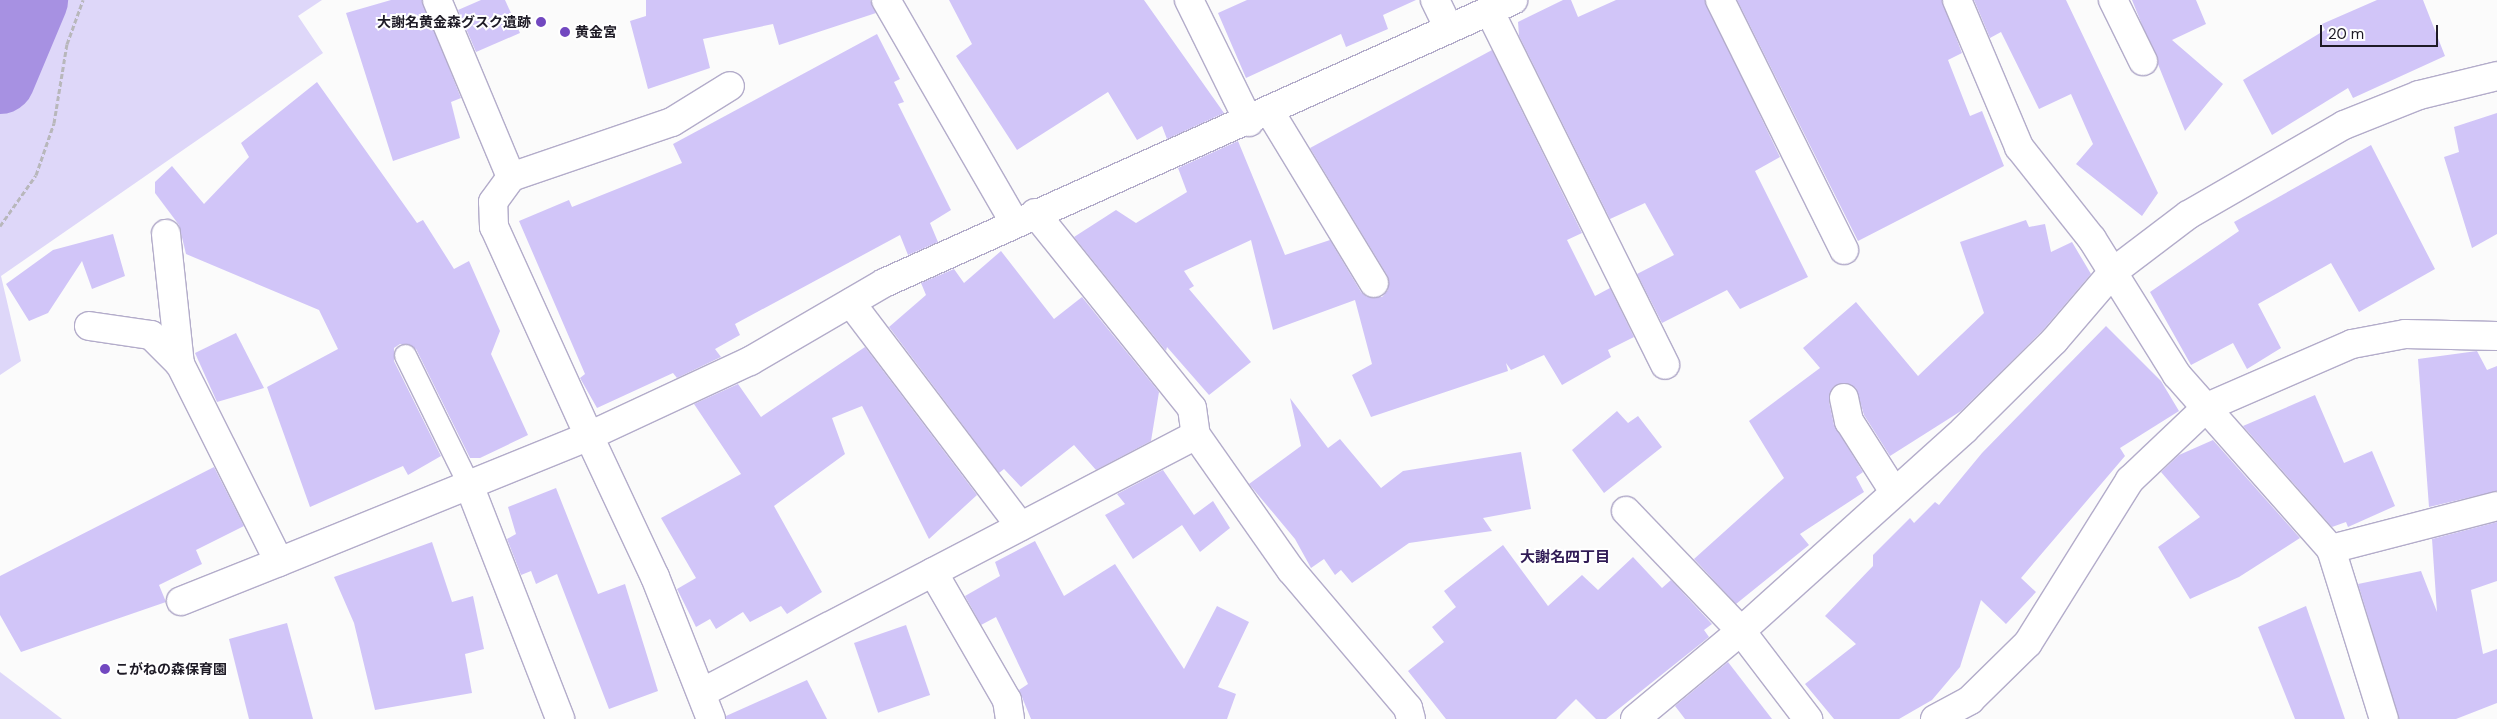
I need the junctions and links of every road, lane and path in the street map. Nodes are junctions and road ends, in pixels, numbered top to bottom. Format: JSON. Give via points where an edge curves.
{"nodes":[{"id":1,"x":83,"y":0,"type":"edge"},
{"id":2,"x":437,"y":0,"type":"edge"},
{"id":3,"x":886,"y":0,"type":"edge"},
{"id":4,"x":1189,"y":0,"type":"edge"},
{"id":5,"x":1435,"y":0,"type":"edge"},
{"id":6,"x":1720,"y":0,"type":"edge"},
{"id":7,"x":1957,"y":0,"type":"edge"},
{"id":8,"x":2112,"y":0,"type":"edge"},
{"id":9,"x":1501,"y":5,"type":"edge"},
{"id":10,"x":1448,"y":27,"type":"junction"},
{"id":11,"x":2143,"y":60,"type":"dead end"},
{"id":12,"x":2497,"y":76,"type":"edge"},
{"id":13,"x":730,"y":86,"type":"dead end"},
{"id":14,"x":1260,"y":117,"type":"junction"},
{"id":15,"x":511,"y":178,"type":"junction"},
{"id":16,"x":1025,"y":218,"type":"junction"},
{"id":17,"x":0,"y":226,"type":"edge"},
{"id":18,"x":166,"y":234,"type":"dead end"},
{"id":19,"x":1844,"y":250,"type":"dead end"},
{"id":20,"x":2113,"y":272,"type":"junction"},
{"id":21,"x":1374,"y":283,"type":"dead end"},
{"id":22,"x":850,"y":303,"type":"junction"},
{"id":23,"x":90,"y":326,"type":"dead end"},
{"id":24,"x":2497,"y":336,"type":"edge"},
{"id":25,"x":405,"y":354,"type":"dead end"},
{"id":26,"x":180,"y":364,"type":"junction"},
{"id":27,"x":1665,"y":366,"type":"dead end"},
{"id":28,"x":1844,"y":398,"type":"dead end"},
{"id":29,"x":2207,"y":407,"type":"junction"},
{"id":30,"x":1196,"y":435,"type":"junction"},
{"id":31,"x":589,"y":436,"type":"junction"},
{"id":32,"x":469,"y":486,"type":"junction"},
{"id":33,"x":1893,"y":490,"type":"junction"},
{"id":34,"x":2497,"y":506,"type":"edge"},
{"id":35,"x":1626,"y":511,"type":"dead end"},
{"id":36,"x":1020,"y":526,"type":"junction"},
{"id":37,"x":2331,"y":548,"type":"junction"},
{"id":38,"x":279,"y":562,"type":"junction"},
{"id":39,"x":933,"y":572,"type":"junction"},
{"id":40,"x":181,"y":602,"type":"dead end"},
{"id":41,"x":1741,"y":631,"type":"junction"},
{"id":42,"x":703,"y":692,"type":"junction"},
{"id":43,"x":1406,"y":715,"type":"edge"},
{"id":44,"x":560,"y":719,"type":"edge"},
{"id":45,"x":711,"y":719,"type":"edge"},
{"id":46,"x":1010,"y":719,"type":"edge"},
{"id":47,"x":1635,"y":719,"type":"edge"},
{"id":48,"x":1808,"y":719,"type":"edge"},
{"id":49,"x":1935,"y":719,"type":"edge"},
{"id":50,"x":2384,"y":719,"type":"edge"}],
"edges":[{"from":1,"to":17,"type":"path","via":[[67,44],[54,123],[36,175]]},
{"from":2,"to":15,"type":"street"},
{"from":3,"to":16,"type":"street"},
{"from":4,"to":14,"type":"street"},
{"from":5,"to":10,"type":"street"},
{"from":6,"to":19,"type":"street"},
{"from":7,"to":20,"type":"street","via":[[2019,147]]},
{"from":8,"to":11,"type":"street"},
{"from":9,"to":10,"type":"street"},
{"from":9,"to":27,"type":"street"},
{"from":10,"to":14,"type":"street"},
{"from":12,"to":20,"type":"street","via":[[2419,95],[2344,125],[2188,215]]},
{"from":13,"to":15,"type":"street","via":[[672,122]]},
{"from":14,"to":16,"type":"street"},
{"from":14,"to":21,"type":"street"},
{"from":15,"to":31,"type":"street","via":[[493,202],[494,227]]},
{"from":16,"to":22,"type":"street"},
{"from":16,"to":30,"type":"street","via":[[1192,408]]},
{"from":18,"to":26,"type":"street"},
{"from":20,"to":29,"type":"street","via":[[2153,342]]},
{"from":20,"to":33,"type":"street","via":[[2047,348],[1964,430]]},
{"from":22,"to":31,"type":"street","via":[[750,361]]},
{"from":22,"to":36,"type":"street"},
{"from":23,"to":26,"type":"street","via":[[151,335]]},
{"from":24,"to":29,"type":"street","via":[[2406,334],[2352,344]]},
{"from":25,"to":32,"type":"lane"},
{"from":26,"to":38,"type":"street"},
{"from":28,"to":33,"type":"street","via":[[1849,421]]},
{"from":29,"to":37,"type":"street"},
{"from":29,"to":49,"type":"street","via":[[2130,480],[2028,643],[1970,700]]},
{"from":30,"to":36,"type":"street"},
{"from":30,"to":43,"type":"street","via":[[1291,570]]},
{"from":31,"to":32,"type":"street"},
{"from":31,"to":42,"type":"street"},
{"from":32,"to":38,"type":"street"},
{"from":32,"to":44,"type":"street"},
{"from":33,"to":41,"type":"street"},
{"from":34,"to":37,"type":"street"},
{"from":35,"to":41,"type":"street"},
{"from":36,"to":39,"type":"street"},
{"from":37,"to":50,"type":"street"},
{"from":38,"to":40,"type":"street"},
{"from":39,"to":42,"type":"street"},
{"from":39,"to":46,"type":"street","via":[[1007,700]]},
{"from":41,"to":47,"type":"street"},
{"from":41,"to":48,"type":"street"},
{"from":42,"to":45,"type":"street"}]}
